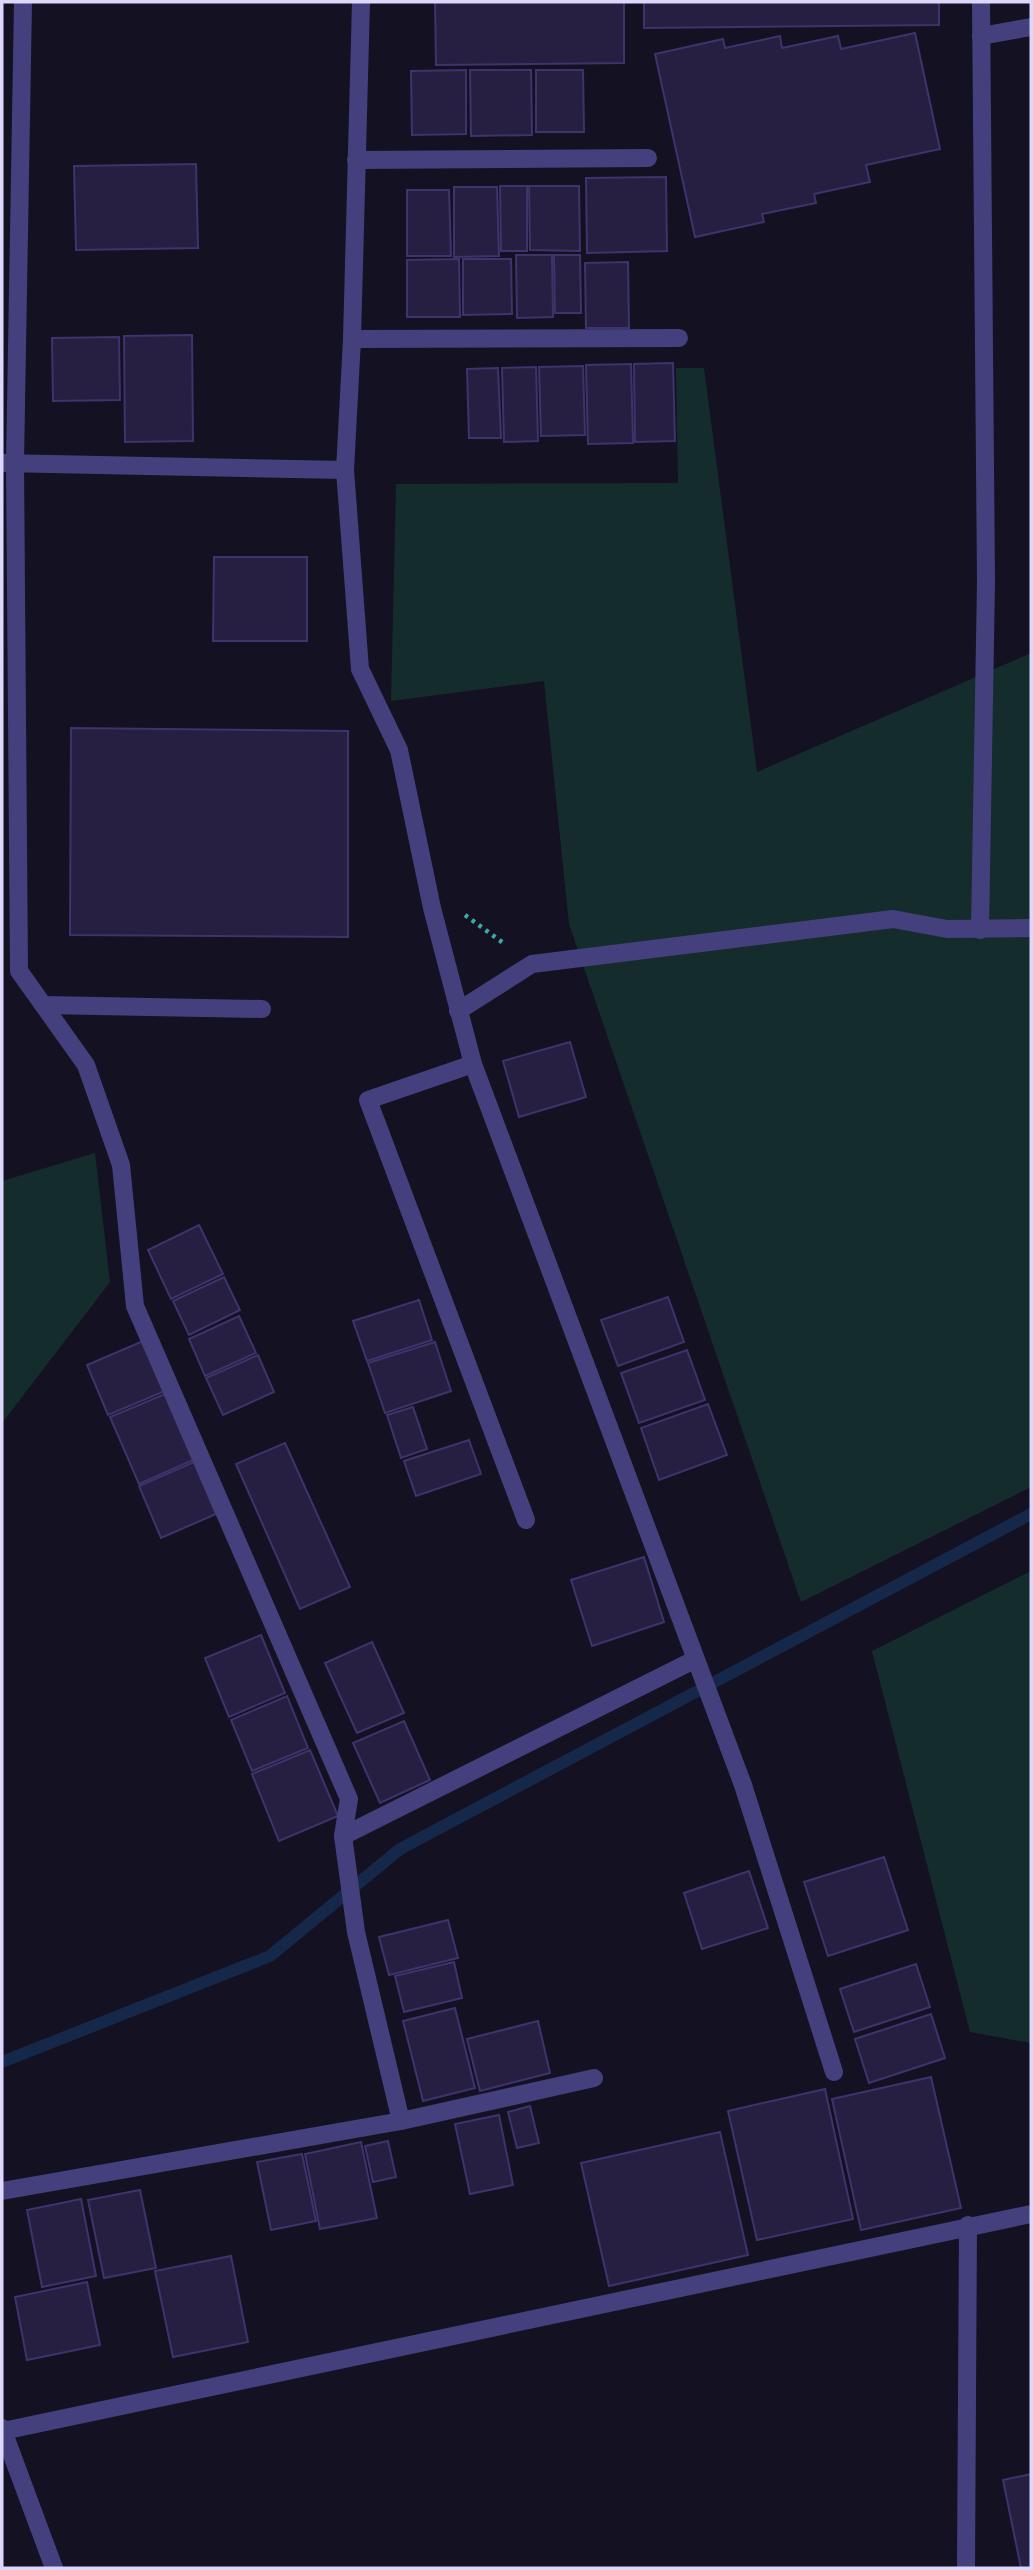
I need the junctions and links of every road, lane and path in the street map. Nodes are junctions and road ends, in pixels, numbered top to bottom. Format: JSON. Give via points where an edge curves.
{"nodes":[{"id":1,"x":23,"y":2,"type":"edge"},
{"id":2,"x":360,"y":2,"type":"edge"},
{"id":3,"x":981,"y":2,"type":"edge"},
{"id":4,"x":1031,"y":27,"type":"edge"},
{"id":5,"x":981,"y":36,"type":"junction"},
{"id":6,"x":648,"y":158,"type":"dead end"},
{"id":7,"x":356,"y":160,"type":"junction"},
{"id":8,"x":679,"y":338,"type":"dead end"},
{"id":9,"x":352,"y":339,"type":"junction"},
{"id":10,"x":8,"y":463,"type":"edge"},
{"id":11,"x":345,"y":470,"type":"junction"},
{"id":12,"x":428,"y":888,"type":"junction"},
{"id":13,"x":1031,"y":928,"type":"edge"},
{"id":14,"x":980,"y":930,"type":"junction"},
{"id":15,"x":532,"y":964,"type":"junction"},
{"id":16,"x":44,"y":1005,"type":"junction"},
{"id":17,"x":262,"y":1009,"type":"dead end"},
{"id":18,"x":458,"y":1010,"type":"junction"},
{"id":19,"x":473,"y":1064,"type":"junction"},
{"id":20,"x":526,"y":1520,"type":"dead end"},
{"id":21,"x":694,"y":1660,"type":"junction"},
{"id":22,"x":343,"y":1836,"type":"junction"},
{"id":23,"x":834,"y":2072,"type":"dead end"},
{"id":24,"x":594,"y":2078,"type":"dead end"},
{"id":25,"x":401,"y":2120,"type":"junction"},
{"id":26,"x":2,"y":2191,"type":"edge"},
{"id":27,"x":1031,"y":2214,"type":"edge"},
{"id":28,"x":968,"y":2225,"type":"junction"},
{"id":29,"x":2,"y":2429,"type":"edge"},
{"id":30,"x":54,"y":2568,"type":"edge"},
{"id":31,"x":966,"y":2568,"type":"edge"}],
"edges":[{"from":1,"to":10,"type":"street"},
{"from":2,"to":7,"type":"street"},
{"from":3,"to":5,"type":"street"},
{"from":4,"to":5,"type":"street"},
{"from":5,"to":14,"type":"street","via":[[986,582]]},
{"from":6,"to":7,"type":"street"},
{"from":7,"to":9,"type":"street"},
{"from":8,"to":9,"type":"street"},
{"from":9,"to":11,"type":"street"},
{"from":10,"to":11,"type":"street"},
{"from":10,"to":16,"type":"street","via":[[19,971]]},
{"from":11,"to":12,"type":"street","via":[[360,669],[400,750]]},
{"from":12,"to":15,"type":"path"},
{"from":12,"to":18,"type":"street"},
{"from":13,"to":14,"type":"street"},
{"from":14,"to":15,"type":"street","via":[[892,919]]},
{"from":15,"to":18,"type":"street"},
{"from":16,"to":17,"type":"street"},
{"from":16,"to":22,"type":"street","via":[[86,1065],[121,1166],[135,1306],[349,1799]]},
{"from":18,"to":19,"type":"street"},
{"from":19,"to":20,"type":"street","via":[[368,1100]]},
{"from":19,"to":21,"type":"street"},
{"from":21,"to":22,"type":"street"},
{"from":21,"to":23,"type":"street","via":[[743,1785]]},
{"from":22,"to":25,"type":"street","via":[[356,1932]]},
{"from":24,"to":25,"type":"street"},
{"from":25,"to":26,"type":"street"},
{"from":27,"to":28,"type":"street"},
{"from":28,"to":29,"type":"street"},
{"from":28,"to":31,"type":"street"},
{"from":29,"to":30,"type":"street"}]}
